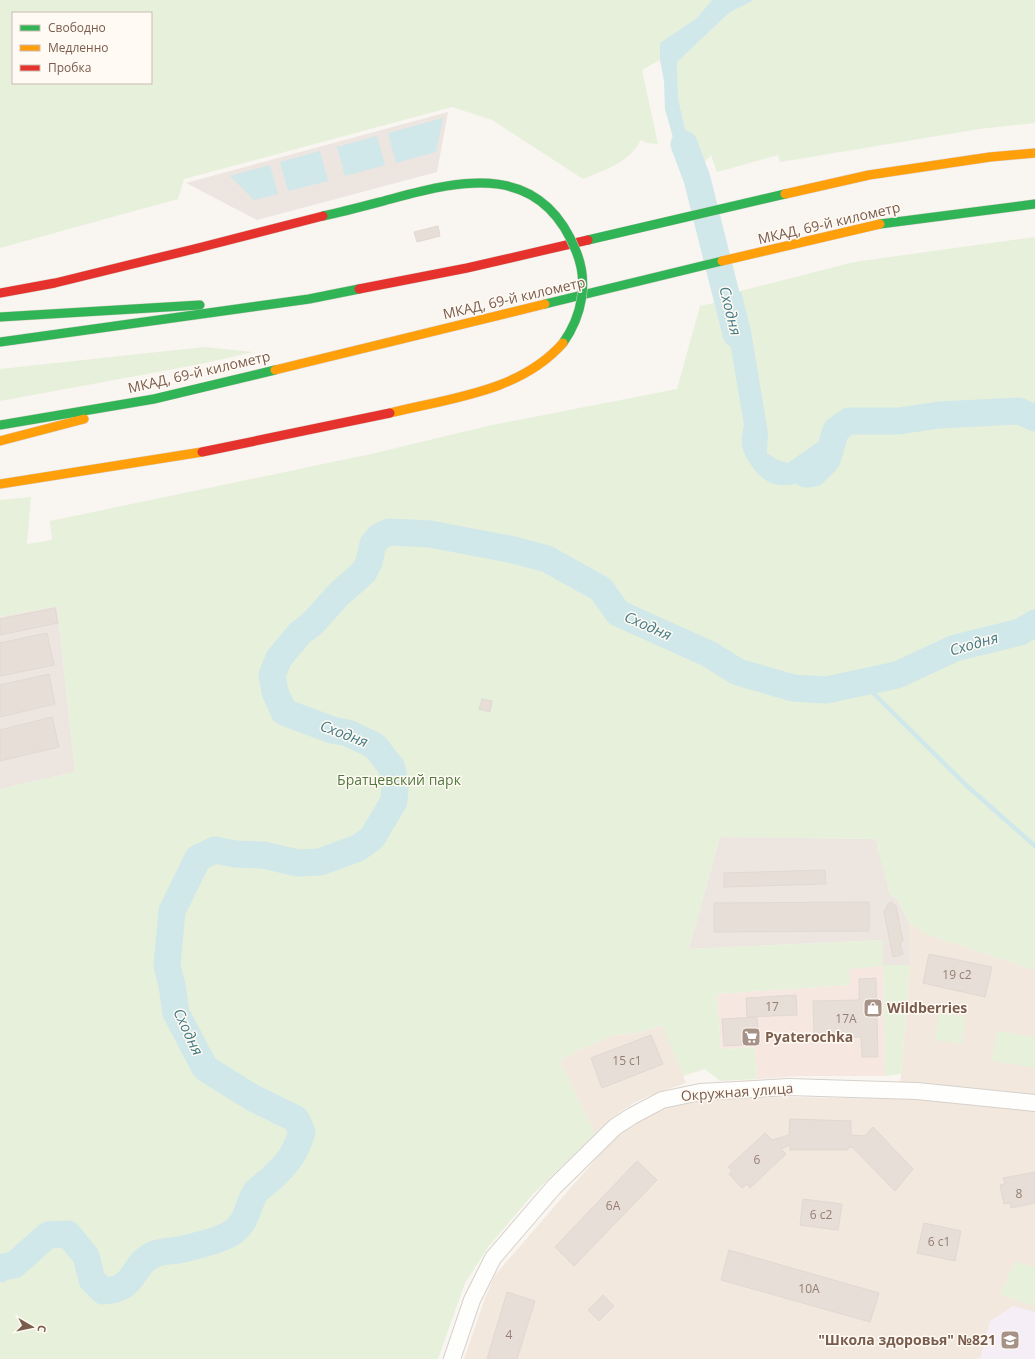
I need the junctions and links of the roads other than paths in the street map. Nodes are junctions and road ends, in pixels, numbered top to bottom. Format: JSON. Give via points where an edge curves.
{"nodes":[{"id":1,"x":1035,"y":153,"type":"edge"},
{"id":2,"x":1035,"y":204,"type":"edge"},
{"id":3,"x":0,"y":293,"type":"edge"},
{"id":4,"x":309,"y":299,"type":"junction"},
{"id":5,"x":0,"y":316,"type":"edge"},
{"id":6,"x":0,"y":342,"type":"edge"},
{"id":7,"x":154,"y":399,"type":"junction"},
{"id":8,"x":0,"y":425,"type":"edge"},
{"id":9,"x":0,"y":441,"type":"edge"},
{"id":10,"x":0,"y":484,"type":"edge"},
{"id":11,"x":1035,"y":1103,"type":"edge"},
{"id":12,"x":452,"y":1359,"type":"edge"}],
"edges":[{"from":1,"to":4,"type":"main road","via":[[869,175],[467,268]]},
{"from":2,"to":7,"type":"main road","name":"МКАД, 69-й километр","via":[[877,224]]},
{"from":3,"to":10,"type":"main road","bridge":true,"via":[[55,283],[450,185],[472,182],[498,183],[518,188],[532,195],[556,214],[573,240],[583,285],[578,315],[564,343],[543,364],[517,380],[387,415],[296,435]]},
{"from":4,"to":5,"type":"main road"},
{"from":4,"to":6,"type":"main road"},
{"from":7,"to":8,"type":"main road","name":"МКАД, 69-й километр"},
{"from":7,"to":9,"type":"main road"},
{"from":11,"to":12,"type":"street","name":"Окружная улица","via":[[917,1092],[789,1087],[700,1092],[662,1100],[632,1116],[610,1132],[554,1187],[493,1258],[472,1300]]}]}
